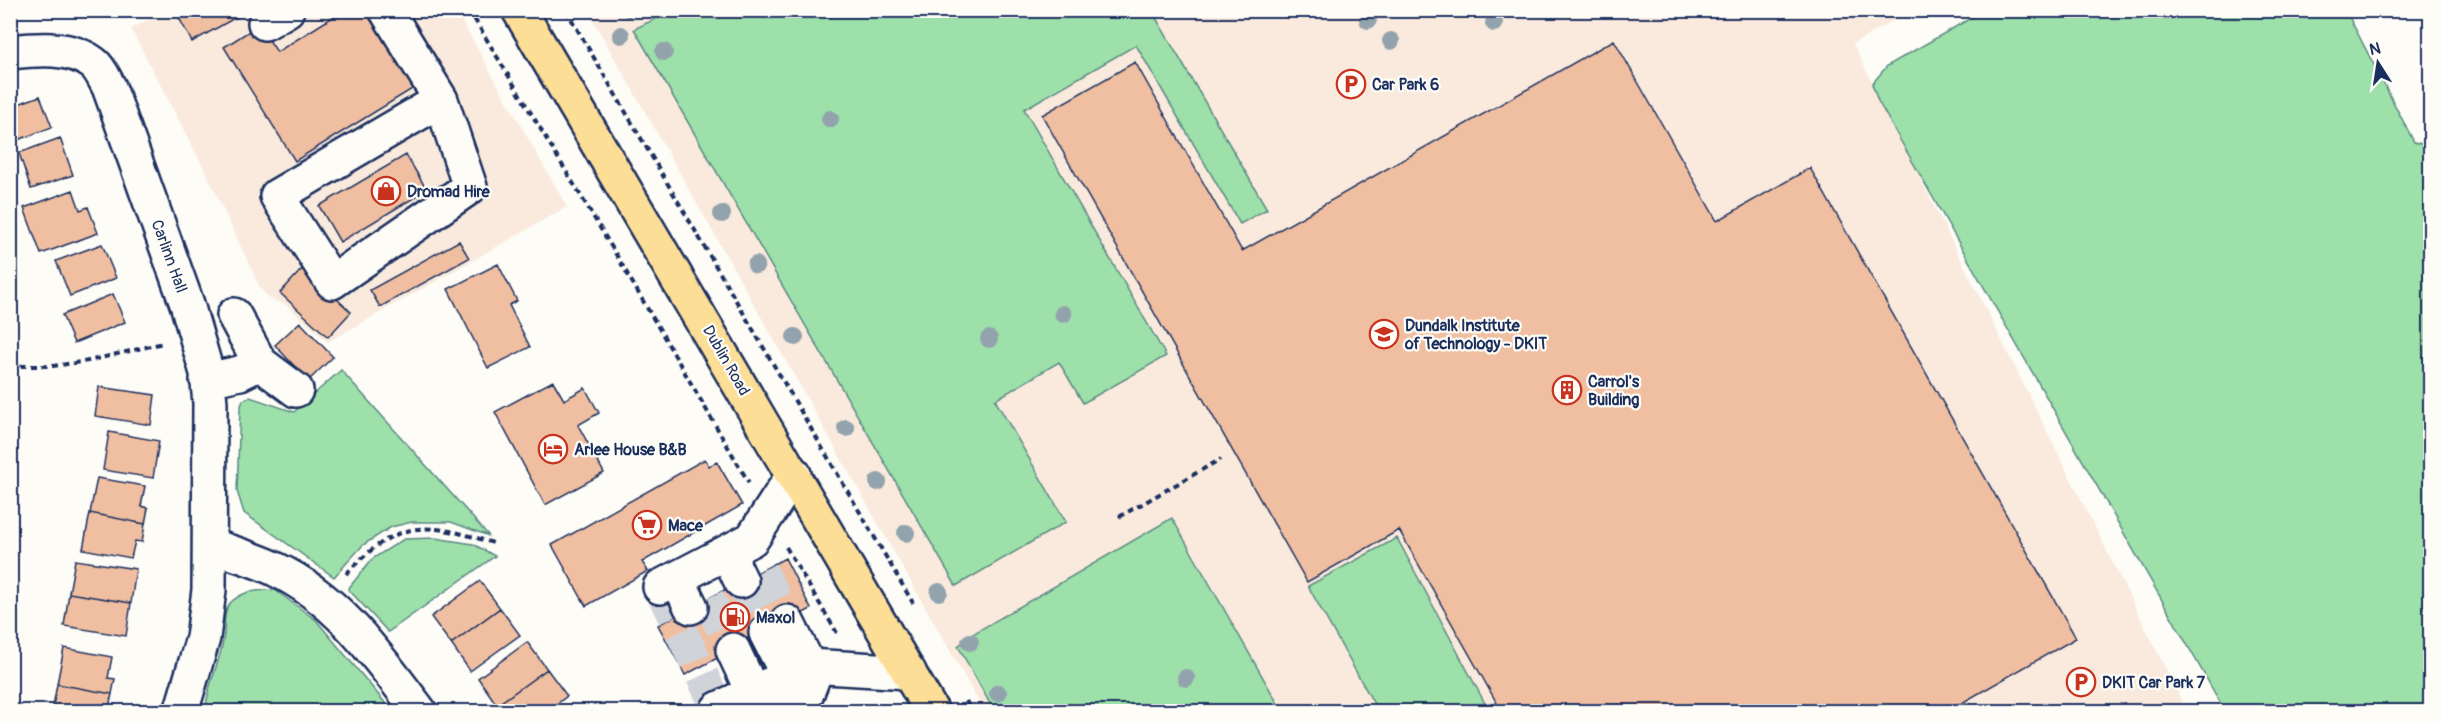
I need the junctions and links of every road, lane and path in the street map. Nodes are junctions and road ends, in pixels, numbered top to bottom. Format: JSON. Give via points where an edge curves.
{"nodes":[{"id":1,"x":469,"y":10,"type":"edge"},
{"id":2,"x":519,"y":10,"type":"edge"},
{"id":3,"x":566,"y":10,"type":"edge"},
{"id":4,"x":402,"y":24,"type":"edge"},
{"id":5,"x":10,"y":52,"type":"edge"},
{"id":6,"x":441,"y":100,"type":"junction"},
{"id":7,"x":234,"y":315,"type":"dead end"},
{"id":8,"x":169,"y":341,"type":"dead end"},
{"id":9,"x":260,"y":363,"type":"junction"},
{"id":10,"x":10,"y":366,"type":"edge"},
{"id":11,"x":207,"y":380,"type":"junction"},
{"id":12,"x":296,"y":390,"type":"dead end"},
{"id":13,"x":1221,"y":459,"type":"dead end"},
{"id":14,"x":794,"y":474,"type":"junction"},
{"id":15,"x":768,"y":515,"type":"junction"},
{"id":16,"x":1119,"y":517,"type":"dead end"},
{"id":17,"x":495,"y":544,"type":"dead end"},
{"id":18,"x":210,"y":545,"type":"junction"},
{"id":19,"x":712,"y":576,"type":"dead end"},
{"id":20,"x":323,"y":599,"type":"junction"},
{"id":21,"x":913,"y":603,"type":"dead end"},
{"id":22,"x":858,"y":669,"type":"junction"},
{"id":23,"x":909,"y":672,"type":"junction"},
{"id":24,"x":770,"y":689,"type":"edge"},
{"id":25,"x":181,"y":711,"type":"edge"},
{"id":26,"x":420,"y":711,"type":"edge"},
{"id":27,"x":933,"y":711,"type":"edge"}],
"edges":[{"from":1,"to":15,"type":"path"},
{"from":2,"to":14,"type":"main road","name":"Dublin Road"},
{"from":3,"to":21,"type":"path"},
{"from":4,"to":6,"type":"street"},
{"from":5,"to":11,"type":"street","name":"Carlinn Hall","via":[[69,51],[95,64],[109,87],[187,304]]},
{"from":6,"to":6,"type":"street","via":[[277,196],[332,282],[470,187]]},
{"from":7,"to":9,"type":"street"},
{"from":8,"to":10,"type":"path","via":[[88,361]]},
{"from":9,"to":11,"type":"street","via":[[240,373]]},
{"from":9,"to":12,"type":"street"},
{"from":11,"to":18,"type":"street","name":"Carlinn Hall"},
{"from":13,"to":16,"type":"path"},
{"from":14,"to":15,"type":"street"},
{"from":14,"to":23,"type":"main road","name":"Dublin Road"},
{"from":15,"to":19,"type":"street","via":[[752,539]]},
{"from":15,"to":22,"type":"path"},
{"from":17,"to":20,"type":"path","via":[[461,532],[410,529],[368,551]]},
{"from":18,"to":20,"type":"street","via":[[274,568]]},
{"from":18,"to":25,"type":"street","name":"Carlinn Hall","via":[[203,638]]},
{"from":20,"to":26,"type":"street","via":[[377,655]]},
{"from":22,"to":23,"type":"street"},
{"from":22,"to":24,"type":"street"},
{"from":23,"to":27,"type":"main road","name":"Dublin Road"},
{"from":24,"to":24,"type":"street","via":[[750,641]]}]}
